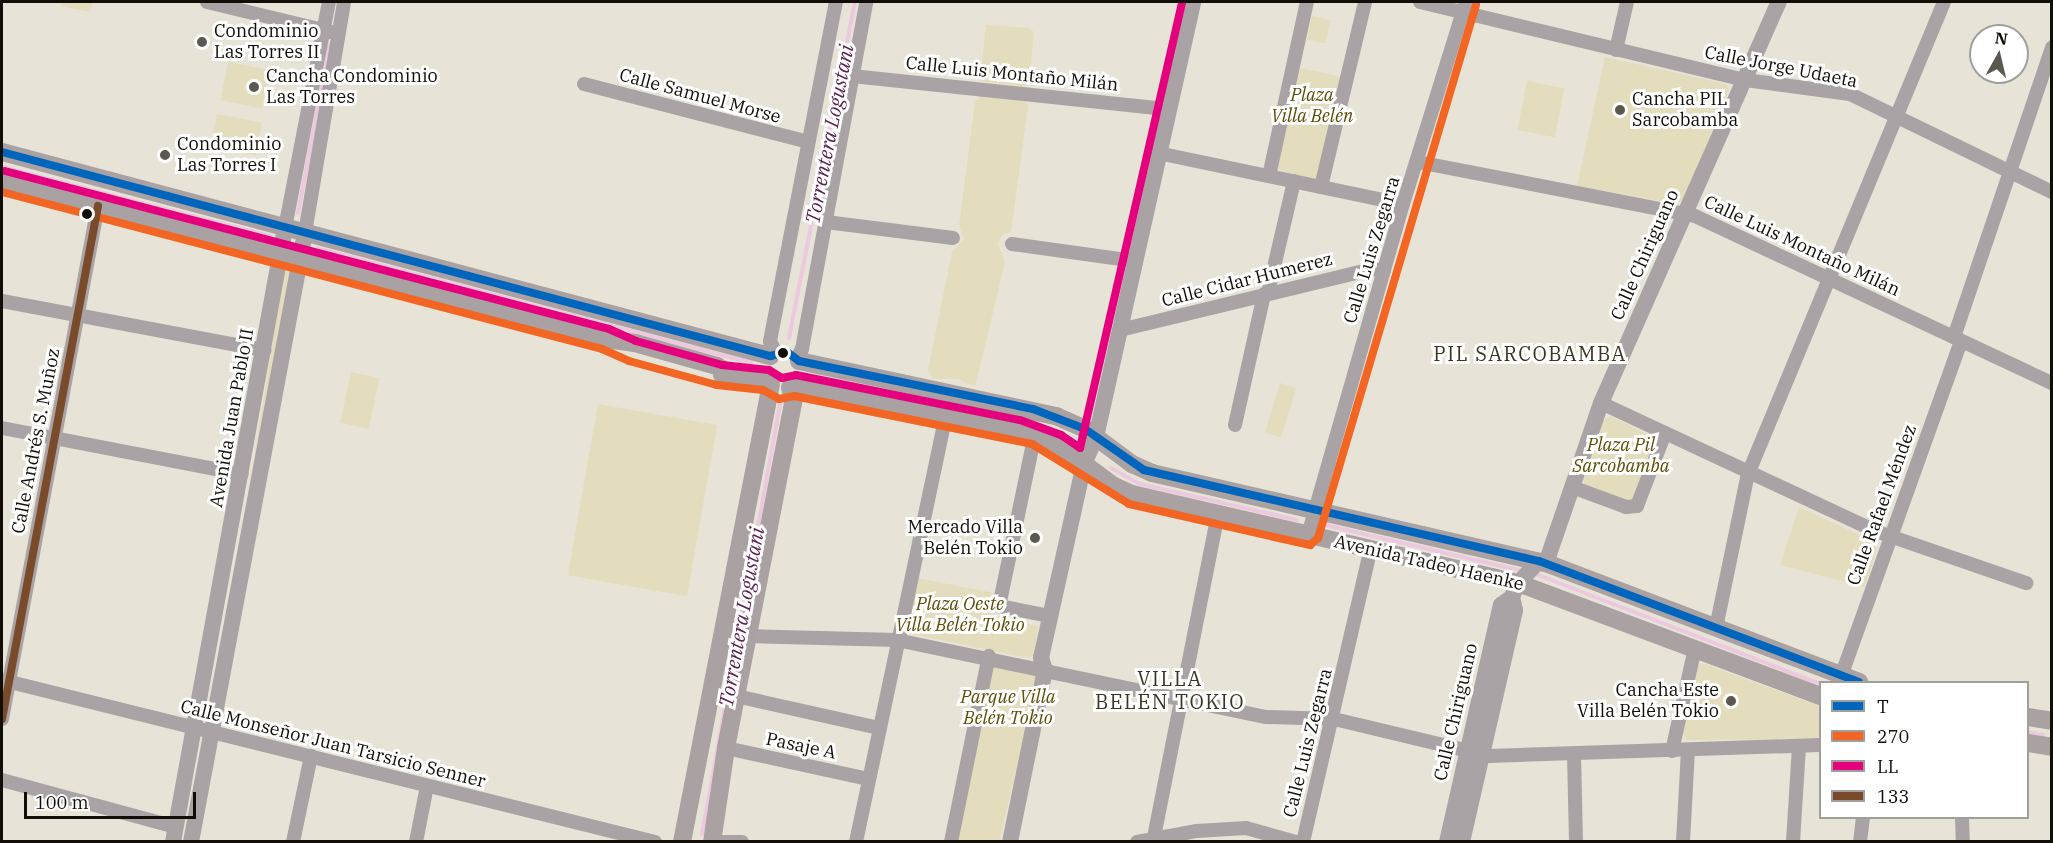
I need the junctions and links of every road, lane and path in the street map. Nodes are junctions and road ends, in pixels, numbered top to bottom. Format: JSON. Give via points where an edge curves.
{"nodes":[{"id":1,"x":207,"y":2,"type":"edge"},
{"id":2,"x":329,"y":2,"type":"edge"},
{"id":3,"x":344,"y":2,"type":"edge"},
{"id":4,"x":836,"y":2,"type":"edge"},
{"id":5,"x":866,"y":2,"type":"edge"},
{"id":6,"x":1193,"y":2,"type":"edge"},
{"id":7,"x":1307,"y":2,"type":"edge"},
{"id":8,"x":1365,"y":2,"type":"edge"},
{"id":9,"x":1420,"y":2,"type":"edge"},
{"id":10,"x":1627,"y":2,"type":"edge"},
{"id":11,"x":1779,"y":2,"type":"edge"},
{"id":12,"x":1944,"y":2,"type":"edge"},
{"id":13,"x":1465,"y":8,"type":"edge"},
{"id":14,"x":324,"y":30,"type":"junction"},
{"id":15,"x":338,"y":33,"type":"junction"},
{"id":16,"x":2052,"y":47,"type":"edge"},
{"id":17,"x":1616,"y":50,"type":"junction"},
{"id":18,"x":852,"y":76,"type":"junction"},
{"id":19,"x":1745,"y":80,"type":"junction"},
{"id":20,"x":584,"y":84,"type":"dead end"},
{"id":21,"x":1168,"y":109,"type":"junction"},
{"id":22,"x":1898,"y":117,"type":"junction"},
{"id":23,"x":808,"y":142,"type":"junction"},
{"id":24,"x":2,"y":152,"type":"edge"},
{"id":25,"x":1158,"y":153,"type":"junction"},
{"id":26,"x":1418,"y":162,"type":"junction"},
{"id":27,"x":2011,"y":171,"type":"junction"},
{"id":28,"x":1269,"y":176,"type":"junction"},
{"id":29,"x":2,"y":181,"type":"edge"},
{"id":30,"x":1294,"y":181,"type":"junction"},
{"id":31,"x":1322,"y":187,"type":"junction"},
{"id":32,"x":2052,"y":192,"type":"edge"},
{"id":33,"x":1403,"y":204,"type":"junction"},
{"id":34,"x":98,"y":206,"type":"junction"},
{"id":35,"x":1686,"y":212,"type":"junction"},
{"id":36,"x":826,"y":222,"type":"junction"},
{"id":37,"x":285,"y":228,"type":"junction"},
{"id":38,"x":305,"y":233,"type":"junction"},
{"id":39,"x":953,"y":238,"type":"dead end"},
{"id":40,"x":1012,"y":244,"type":"dead end"},
{"id":41,"x":281,"y":254,"type":"junction"},
{"id":42,"x":299,"y":259,"type":"junction"},
{"id":43,"x":1134,"y":261,"type":"junction"},
{"id":44,"x":1384,"y":271,"type":"junction"},
{"id":45,"x":1831,"y":279,"type":"junction"},
{"id":46,"x":1266,"y":293,"type":"junction"},
{"id":47,"x":2,"y":301,"type":"edge"},
{"id":48,"x":78,"y":316,"type":"junction"},
{"id":49,"x":1120,"y":330,"type":"junction"},
{"id":50,"x":1958,"y":339,"type":"junction"},
{"id":51,"x":264,"y":350,"type":"junction"},
{"id":52,"x":773,"y":355,"type":"junction"},
{"id":53,"x":798,"y":359,"type":"junction"},
{"id":54,"x":769,"y":383,"type":"junction"},
{"id":55,"x":2052,"y":383,"type":"edge"},
{"id":56,"x":792,"y":387,"type":"junction"},
{"id":57,"x":1601,"y":403,"type":"junction"},
{"id":58,"x":946,"y":415,"type":"junction"},
{"id":59,"x":1235,"y":426,"type":"dead end"},
{"id":60,"x":2,"y":428,"type":"edge"},
{"id":61,"x":1665,"y":433,"type":"junction"},
{"id":62,"x":1035,"y":434,"type":"junction"},
{"id":63,"x":1096,"y":437,"type":"junction"},
{"id":64,"x":56,"y":438,"type":"junction"},
{"id":65,"x":1084,"y":464,"type":"junction"},
{"id":66,"x":242,"y":474,"type":"junction"},
{"id":67,"x":1748,"y":474,"type":"junction"},
{"id":68,"x":1572,"y":487,"type":"junction"},
{"id":69,"x":1314,"y":510,"type":"junction"},
{"id":70,"x":1218,"y":514,"type":"junction"},
{"id":71,"x":1308,"y":535,"type":"junction"},
{"id":72,"x":1890,"y":536,"type":"junction"},
{"id":73,"x":1371,"y":548,"type":"junction"},
{"id":74,"x":1529,"y":575,"type":"junction"},
{"id":75,"x":2026,"y":583,"type":"dead end"},
{"id":76,"x":1050,"y":616,"type":"junction"},
{"id":77,"x":1716,"y":628,"type":"junction"},
{"id":78,"x":747,"y":636,"type":"junction"},
{"id":79,"x":897,"y":640,"type":"junction"},
{"id":80,"x":1695,"y":648,"type":"junction"},
{"id":81,"x":988,"y":656,"type":"junction"},
{"id":82,"x":1045,"y":670,"type":"junction"},
{"id":83,"x":5,"y":681,"type":"edge"},
{"id":84,"x":1845,"y":681,"type":"edge"},
{"id":85,"x":1819,"y":695,"type":"edge"},
{"id":86,"x":736,"y":696,"type":"junction"},
{"id":87,"x":1182,"y":700,"type":"junction"},
{"id":88,"x":2029,"y":717,"type":"edge"},
{"id":89,"x":1334,"y":718,"type":"junction"},
{"id":90,"x":2,"y":719,"type":"edge"},
{"id":91,"x":2051,"y":721,"type":"edge"},
{"id":92,"x":879,"y":728,"type":"junction"},
{"id":93,"x":195,"y":729,"type":"junction"},
{"id":94,"x":213,"y":731,"type":"junction"},
{"id":95,"x":2029,"y":743,"type":"edge"},
{"id":96,"x":1819,"y":745,"type":"edge"},
{"id":97,"x":1799,"y":746,"type":"junction"},
{"id":98,"x":2052,"y":747,"type":"edge"},
{"id":99,"x":726,"y":748,"type":"junction"},
{"id":100,"x":1688,"y":750,"type":"junction"},
{"id":101,"x":1672,"y":751,"type":"junction"},
{"id":102,"x":1474,"y":752,"type":"junction"},
{"id":103,"x":1574,"y":754,"type":"junction"},
{"id":104,"x":311,"y":756,"type":"junction"},
{"id":105,"x":868,"y":779,"type":"junction"},
{"id":106,"x":2,"y":780,"type":"edge"},
{"id":107,"x":427,"y":786,"type":"junction"},
{"id":108,"x":1863,"y":819,"type":"edge"},
{"id":109,"x":1962,"y":819,"type":"edge"},
{"id":110,"x":175,"y":834,"type":"edge"},
{"id":111,"x":1195,"y":836,"type":"edge"},
{"id":112,"x":1154,"y":837,"type":"junction"},
{"id":113,"x":191,"y":842,"type":"edge"},
{"id":114,"x":294,"y":842,"type":"edge"},
{"id":115,"x":416,"y":842,"type":"edge"},
{"id":116,"x":655,"y":842,"type":"edge"},
{"id":117,"x":682,"y":842,"type":"edge"},
{"id":118,"x":714,"y":842,"type":"edge"},
{"id":119,"x":742,"y":842,"type":"edge"},
{"id":120,"x":856,"y":842,"type":"edge"},
{"id":121,"x":951,"y":842,"type":"edge"},
{"id":122,"x":1010,"y":842,"type":"edge"},
{"id":123,"x":1137,"y":842,"type":"edge"},
{"id":124,"x":1296,"y":842,"type":"edge"},
{"id":125,"x":1303,"y":842,"type":"edge"},
{"id":126,"x":1447,"y":842,"type":"edge"},
{"id":127,"x":1461,"y":842,"type":"edge"},
{"id":128,"x":1576,"y":842,"type":"edge"},
{"id":129,"x":1683,"y":842,"type":"edge"},
{"id":130,"x":1793,"y":842,"type":"edge"},
{"id":131,"x":1860,"y":842,"type":"edge"},
{"id":132,"x":1963,"y":842,"type":"edge"}],
"edges":[{"from":1,"to":14,"type":"street"},
{"from":2,"to":14,"type":"street","name":"Avenida Juan Pablo II"},
{"from":3,"to":15,"type":"street","name":"Avenida Juan Pablo II"},
{"from":4,"to":23,"type":"street"},
{"from":5,"to":18,"type":"street"},
{"from":6,"to":21,"type":"street"},
{"from":7,"to":28,"type":"street"},
{"from":8,"to":31,"type":"street"},
{"from":9,"to":13,"type":"street","name":"Calle Jorge Udaeta"},
{"from":10,"to":17,"type":"street"},
{"from":11,"to":19,"type":"street","name":"Calle Chiriguano"},
{"from":12,"to":22,"type":"street"},
{"from":13,"to":17,"type":"street","name":"Calle Jorge Udaeta"},
{"from":13,"to":26,"type":"street","name":"Calle Luis Zegarra"},
{"from":14,"to":15,"type":"street"},
{"from":14,"to":37,"type":"street","name":"Avenida Juan Pablo II"},
{"from":15,"to":38,"type":"street","name":"Avenida Juan Pablo II"},
{"from":16,"to":27,"type":"street","name":"Calle Rafael Méndez"},
{"from":17,"to":19,"type":"street","name":"Calle Jorge Udaeta"},
{"from":18,"to":21,"type":"street","name":"Calle Luis Montaño Milán"},
{"from":18,"to":36,"type":"street"},
{"from":19,"to":22,"type":"street","name":"Calle Jorge Udaeta","via":[[1850,94]]},
{"from":19,"to":35,"type":"street","name":"Calle Chiriguano"},
{"from":20,"to":23,"type":"street","name":"Calle Samuel Morse"},
{"from":21,"to":25,"type":"street"},
{"from":22,"to":27,"type":"street","name":"Calle Jorge Udaeta"},
{"from":22,"to":45,"type":"street"},
{"from":23,"to":52,"type":"street","via":[[770,340]]},
{"from":24,"to":37,"type":"main road"},
{"from":25,"to":28,"type":"street"},
{"from":25,"to":43,"type":"street"},
{"from":26,"to":33,"type":"street","name":"Calle Luis Zegarra"},
{"from":26,"to":35,"type":"street","name":"Calle Luis Montaño Milán"},
{"from":27,"to":32,"type":"street","name":"Calle Jorge Udaeta"},
{"from":27,"to":50,"type":"street","name":"Calle Rafael Méndez"},
{"from":28,"to":30,"type":"street"},
{"from":29,"to":34,"type":"main road"},
{"from":30,"to":31,"type":"street"},
{"from":30,"to":46,"type":"street"},
{"from":31,"to":33,"type":"street"},
{"from":33,"to":44,"type":"street","name":"Calle Luis Zegarra"},
{"from":34,"to":41,"type":"main road"},
{"from":34,"to":48,"type":"street","name":"Calle Andrés S. Muñoz"},
{"from":35,"to":45,"type":"street","name":"Calle Luis Montaño Milán"},
{"from":35,"to":57,"type":"street","name":"Calle Chiriguano"},
{"from":36,"to":39,"type":"street"},
{"from":36,"to":53,"type":"street"},
{"from":37,"to":38,"type":"main road"},
{"from":37,"to":41,"type":"street","name":"Avenida Juan Pablo II"},
{"from":38,"to":42,"type":"street","name":"Avenida Juan Pablo II"},
{"from":38,"to":52,"type":"main road"},
{"from":40,"to":43,"type":"street"},
{"from":41,"to":42,"type":"main road"},
{"from":41,"to":51,"type":"street","name":"Avenida Juan Pablo II"},
{"from":42,"to":54,"type":"main road","via":[[606,339],[632,351]]},
{"from":42,"to":94,"type":"street","name":"Avenida Juan Pablo II"},
{"from":43,"to":49,"type":"street"},
{"from":44,"to":46,"type":"street","name":"Calle Cidar Humerez","via":[[1372,269]]},
{"from":44,"to":69,"type":"street","name":"Calle Luis Zegarra"},
{"from":45,"to":50,"type":"street","name":"Calle Luis Montaño Milán"},
{"from":45,"to":67,"type":"street"},
{"from":46,"to":49,"type":"street","name":"Calle Cidar Humerez"},
{"from":46,"to":59,"type":"street"},
{"from":47,"to":48,"type":"street"},
{"from":48,"to":51,"type":"street"},
{"from":48,"to":64,"type":"street","name":"Calle Andrés S. Muñoz"},
{"from":49,"to":63,"type":"street"},
{"from":50,"to":55,"type":"street","name":"Calle Luis Montaño Milán"},
{"from":50,"to":72,"type":"street","name":"Calle Rafael Méndez"},
{"from":51,"to":66,"type":"street","name":"Avenida Juan Pablo II"},
{"from":52,"to":53,"type":"main road","via":[[787,352]]},
{"from":52,"to":54,"type":"main road","via":[[765,366]]},
{"from":53,"to":56,"type":"main road","via":[[801,374]]},
{"from":53,"to":63,"type":"main road","name":"Avenida Tadeo Haenke","via":[[1033,409]]},
{"from":54,"to":56,"type":"main road"},
{"from":54,"to":117,"type":"main road"},
{"from":56,"to":58,"type":"main road","name":"Avenida Tadeo Haenke"},
{"from":56,"to":78,"type":"main road","via":[[794,399]]},
{"from":57,"to":61,"type":"street"},
{"from":57,"to":68,"type":"street","name":"Calle Chiriguano"},
{"from":58,"to":62,"type":"main road","name":"Avenida Tadeo Haenke"},
{"from":58,"to":79,"type":"street"},
{"from":60,"to":64,"type":"street"},
{"from":61,"to":67,"type":"street"},
{"from":61,"to":68,"type":"street","via":[[1637,506],[1626,507]]},
{"from":62,"to":65,"type":"main road","name":"Avenida Tadeo Haenke"},
{"from":62,"to":76,"type":"street","via":[[999,606]]},
{"from":63,"to":65,"type":"street"},
{"from":63,"to":69,"type":"main road","name":"Avenida Tadeo Haenke","via":[[1143,470]]},
{"from":64,"to":66,"type":"street"},
{"from":64,"to":83,"type":"street","name":"Calle Andrés S. Muñoz"},
{"from":65,"to":70,"type":"main road","name":"Avenida Tadeo Haenke","via":[[1132,494]]},
{"from":65,"to":76,"type":"street"},
{"from":66,"to":93,"type":"street","name":"Avenida Juan Pablo II"},
{"from":67,"to":72,"type":"street"},
{"from":67,"to":77,"type":"street"},
{"from":68,"to":74,"type":"street","name":"Calle Chiriguano"},
{"from":69,"to":71,"type":"street","name":"Calle Luis Zegarra"},
{"from":69,"to":74,"type":"main road","name":"Avenida Tadeo Haenke"},
{"from":70,"to":71,"type":"main road","name":"Avenida Tadeo Haenke"},
{"from":70,"to":87,"type":"street"},
{"from":71,"to":73,"type":"main road","name":"Avenida Tadeo Haenke"},
{"from":72,"to":75,"type":"street"},
{"from":72,"to":84,"type":"street","name":"Calle Rafael Méndez"},
{"from":73,"to":74,"type":"main road","name":"Avenida Tadeo Haenke"},
{"from":73,"to":89,"type":"street","name":"Calle Luis Zegarra"},
{"from":74,"to":77,"type":"main road","name":"Avenida Tadeo Haenke"},
{"from":74,"to":80,"type":"main road","name":"Avenida Tadeo Haenke"},
{"from":74,"to":102,"type":"street","name":"Calle Chiriguano","via":[[1501,605]]},
{"from":76,"to":82,"type":"street","via":[[1041,658]]},
{"from":77,"to":84,"type":"main road","name":"Avenida Tadeo Haenke"},
{"from":78,"to":79,"type":"street"},
{"from":78,"to":86,"type":"main road"},
{"from":79,"to":81,"type":"street"},
{"from":79,"to":92,"type":"street"},
{"from":80,"to":85,"type":"main road","name":"Avenida Tadeo Haenke"},
{"from":80,"to":101,"type":"street"},
{"from":81,"to":82,"type":"street"},
{"from":81,"to":121,"type":"street"},
{"from":82,"to":87,"type":"street"},
{"from":82,"to":122,"type":"street"},
{"from":83,"to":90,"type":"street","name":"Calle Andrés S. Muñoz"},
{"from":83,"to":93,"type":"street","name":"Calle Monseñor Juan Tarsicio Senner"},
{"from":86,"to":92,"type":"street"},
{"from":86,"to":99,"type":"main road"},
{"from":87,"to":89,"type":"street","via":[[1266,717]]},
{"from":87,"to":112,"type":"street"},
{"from":88,"to":91,"type":"main road"},
{"from":89,"to":102,"type":"street"},
{"from":89,"to":125,"type":"street","name":"Calle Luis Zegarra"},
{"from":92,"to":105,"type":"street"},
{"from":93,"to":94,"type":"street","name":"Calle Monseñor Juan Tarsicio Senner"},
{"from":93,"to":110,"type":"street","name":"Avenida Juan Pablo II"},
{"from":94,"to":104,"type":"street","name":"Calle Monseñor Juan Tarsicio Senner"},
{"from":94,"to":113,"type":"street","name":"Avenida Juan Pablo II"},
{"from":95,"to":98,"type":"main road"},
{"from":96,"to":97,"type":"street"},
{"from":97,"to":100,"type":"street"},
{"from":97,"to":130,"type":"street"},
{"from":99,"to":105,"type":"street","name":"Pasaje A"},
{"from":99,"to":118,"type":"main road"},
{"from":100,"to":101,"type":"street"},
{"from":100,"to":129,"type":"street"},
{"from":101,"to":103,"type":"street"},
{"from":102,"to":103,"type":"street"},
{"from":102,"to":126,"type":"street","name":"Calle Chiriguano"},
{"from":102,"to":127,"type":"street","name":"Calle Chiriguano"},
{"from":103,"to":128,"type":"street"},
{"from":104,"to":107,"type":"street","name":"Calle Monseñor Juan Tarsicio Senner"},
{"from":104,"to":114,"type":"street"},
{"from":105,"to":120,"type":"street"},
{"from":106,"to":110,"type":"street"},
{"from":107,"to":115,"type":"street"},
{"from":107,"to":116,"type":"street","name":"Calle Monseñor Juan Tarsicio Senner"},
{"from":108,"to":131,"type":"street"},
{"from":109,"to":132,"type":"street"},
{"from":111,"to":112,"type":"street"},
{"from":111,"to":124,"type":"street","via":[[1246,828]]},
{"from":112,"to":123,"type":"street"},
{"from":118,"to":119,"type":"street"}]}
